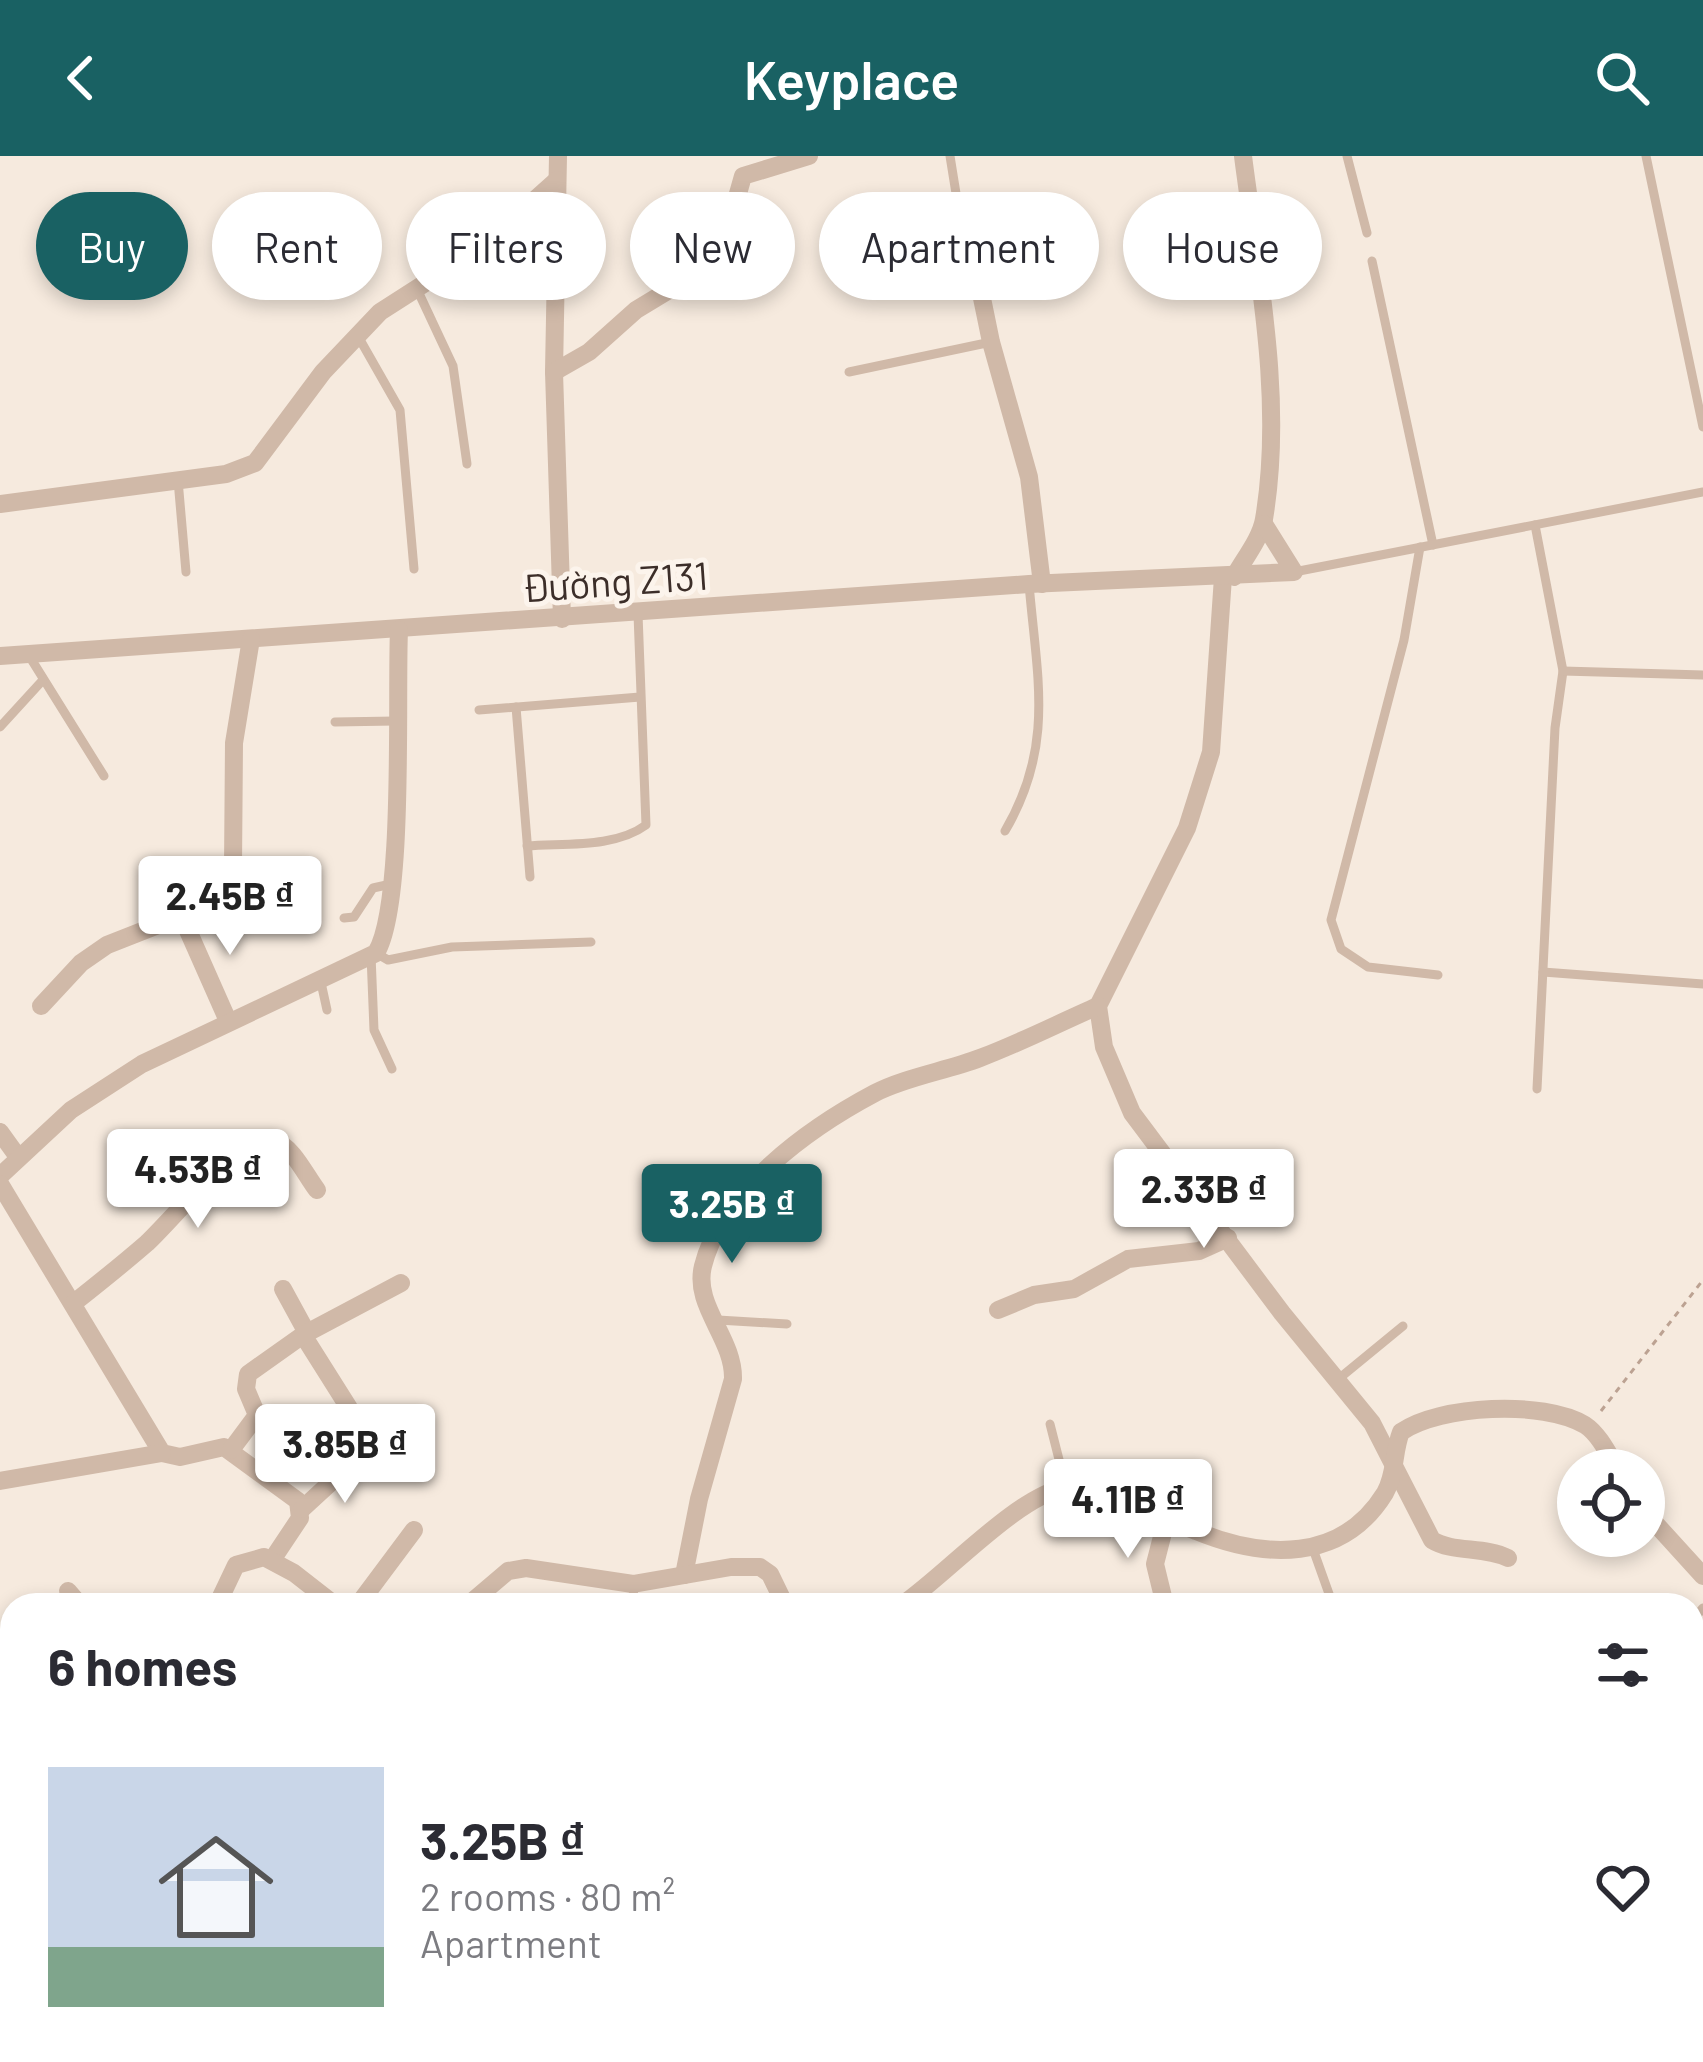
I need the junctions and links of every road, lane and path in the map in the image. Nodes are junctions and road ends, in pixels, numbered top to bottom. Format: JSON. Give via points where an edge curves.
{"nodes":[{"id":1,"x":558,"y":156,"type":"edge"},
{"id":2,"x":808,"y":156,"type":"edge"},
{"id":3,"x":950,"y":156,"type":"edge"},
{"id":4,"x":1244,"y":156,"type":"edge"},
{"id":5,"x":1347,"y":156,"type":"edge"},
{"id":6,"x":1646,"y":156,"type":"edge"},
{"id":7,"x":557,"y":180,"type":"junction"},
{"id":8,"x":544,"y":192,"type":"edge"},
{"id":9,"x":956,"y":192,"type":"edge"},
{"id":10,"x":1367,"y":233,"type":"dead end"},
{"id":11,"x":1372,"y":261,"type":"dead end"},
{"id":12,"x":406,"y":293,"type":"edge"},
{"id":13,"x":422,"y":300,"type":"edge"},
{"id":14,"x":982,"y":300,"type":"edge"},
{"id":15,"x":359,"y":338,"type":"junction"},
{"id":16,"x":991,"y":342,"type":"junction"},
{"id":17,"x":554,"y":372,"type":"junction"},
{"id":18,"x":849,"y":373,"type":"dead end"},
{"id":19,"x":1703,"y":427,"type":"edge"},
{"id":20,"x":467,"y":464,"type":"dead end"},
{"id":21,"x":178,"y":480,"type":"junction"},
{"id":22,"x":1703,"y":492,"type":"edge"},
{"id":23,"x":0,"y":504,"type":"edge"},
{"id":24,"x":1264,"y":524,"type":"junction"},
{"id":25,"x":1535,"y":525,"type":"junction"},
{"id":26,"x":1433,"y":545,"type":"junction"},
{"id":27,"x":1420,"y":547,"type":"junction"},
{"id":28,"x":414,"y":569,"type":"dead end"},
{"id":29,"x":186,"y":572,"type":"dead end"},
{"id":30,"x":1294,"y":572,"type":"junction"},
{"id":31,"x":1229,"y":577,"type":"junction"},
{"id":32,"x":1036,"y":584,"type":"junction"},
{"id":33,"x":638,"y":614,"type":"junction"},
{"id":34,"x":562,"y":619,"type":"junction"},
{"id":35,"x":400,"y":630,"type":"junction"},
{"id":36,"x":251,"y":639,"type":"junction"},
{"id":37,"x":28,"y":654,"type":"junction"},
{"id":38,"x":0,"y":656,"type":"edge"},
{"id":39,"x":1564,"y":671,"type":"junction"},
{"id":40,"x":1703,"y":675,"type":"edge"},
{"id":41,"x":42,"y":681,"type":"junction"},
{"id":42,"x":640,"y":697,"type":"junction"},
{"id":43,"x":516,"y":707,"type":"junction"},
{"id":44,"x":479,"y":710,"type":"dead end"},
{"id":45,"x":395,"y":721,"type":"junction"},
{"id":46,"x":334,"y":722,"type":"dead end"},
{"id":47,"x":0,"y":727,"type":"edge"},
{"id":48,"x":104,"y":776,"type":"dead end"},
{"id":49,"x":1005,"y":831,"type":"dead end"},
{"id":50,"x":527,"y":846,"type":"junction"},
{"id":51,"x":530,"y":877,"type":"dead end"},
{"id":52,"x":391,"y":884,"type":"junction"},
{"id":53,"x":182,"y":917,"type":"junction"},
{"id":54,"x":344,"y":918,"type":"dead end"},
{"id":55,"x":591,"y":942,"type":"dead end"},
{"id":56,"x":374,"y":954,"type":"junction"},
{"id":57,"x":1543,"y":971,"type":"junction"},
{"id":58,"x":1438,"y":975,"type":"dead end"},
{"id":59,"x":320,"y":978,"type":"junction"},
{"id":60,"x":1703,"y":984,"type":"edge"},
{"id":61,"x":40,"y":1006,"type":"dead end"},
{"id":62,"x":1098,"y":1006,"type":"junction"},
{"id":63,"x":328,"y":1010,"type":"dead end"},
{"id":64,"x":228,"y":1021,"type":"junction"},
{"id":65,"x":392,"y":1069,"type":"dead end"},
{"id":66,"x":1537,"y":1089,"type":"dead end"},
{"id":67,"x":0,"y":1132,"type":"edge"},
{"id":68,"x":18,"y":1157,"type":"junction"},
{"id":69,"x":0,"y":1180,"type":"edge"},
{"id":70,"x":316,"y":1190,"type":"dead end"},
{"id":71,"x":1228,"y":1238,"type":"junction"},
{"id":72,"x":1703,"y":1280,"type":"edge"},
{"id":73,"x":401,"y":1283,"type":"dead end"},
{"id":74,"x":283,"y":1289,"type":"dead end"},
{"id":75,"x":75,"y":1302,"type":"junction"},
{"id":76,"x":998,"y":1310,"type":"dead end"},
{"id":77,"x":718,"y":1320,"type":"junction"},
{"id":78,"x":787,"y":1324,"type":"dead end"},
{"id":79,"x":1403,"y":1325,"type":"dead end"},
{"id":80,"x":304,"y":1334,"type":"junction"},
{"id":81,"x":1336,"y":1381,"type":"junction"},
{"id":82,"x":1050,"y":1424,"type":"dead end"},
{"id":83,"x":1589,"y":1427,"type":"junction"},
{"id":84,"x":314,"y":1433,"type":"dead end"},
{"id":85,"x":1604,"y":1449,"type":"edge"},
{"id":86,"x":231,"y":1450,"type":"junction"},
{"id":87,"x":162,"y":1453,"type":"junction"},
{"id":88,"x":352,"y":1463,"type":"dead end"},
{"id":89,"x":1394,"y":1465,"type":"junction"},
{"id":90,"x":0,"y":1481,"type":"edge"},
{"id":91,"x":1066,"y":1487,"type":"junction"},
{"id":92,"x":302,"y":1510,"type":"junction"},
{"id":93,"x":1167,"y":1517,"type":"junction"},
{"id":94,"x":414,"y":1530,"type":"dead end"},
{"id":95,"x":1665,"y":1534,"type":"edge"},
{"id":96,"x":1313,"y":1549,"type":"junction"},
{"id":97,"x":1508,"y":1558,"type":"dead end"},
{"id":98,"x":272,"y":1559,"type":"junction"},
{"id":99,"x":684,"y":1575,"type":"junction"},
{"id":100,"x":1703,"y":1576,"type":"edge"},
{"id":101,"x":633,"y":1584,"type":"junction"},
{"id":102,"x":223,"y":1593,"type":"edge"},
{"id":103,"x":319,"y":1593,"type":"edge"},
{"id":104,"x":367,"y":1593,"type":"edge"},
{"id":105,"x":482,"y":1593,"type":"edge"},
{"id":106,"x":633,"y":1593,"type":"edge"},
{"id":107,"x":782,"y":1593,"type":"edge"},
{"id":108,"x":920,"y":1593,"type":"edge"},
{"id":109,"x":1162,"y":1593,"type":"edge"},
{"id":110,"x":1330,"y":1593,"type":"edge"}],
"edges":[{"from":1,"to":7,"type":"street"},
{"from":2,"to":17,"type":"street","via":[[749,171],[724,243],[702,270]]},
{"from":3,"to":9,"type":"lane"},
{"from":4,"to":24,"type":"street","via":[[1264,316]]},
{"from":5,"to":10,"type":"lane"},
{"from":6,"to":19,"type":"lane"},
{"from":7,"to":8,"type":"street"},
{"from":7,"to":17,"type":"street"},
{"from":11,"to":26,"type":"lane"},
{"from":12,"to":15,"type":"street"},
{"from":13,"to":20,"type":"lane","via":[[453,366]]},
{"from":14,"to":16,"type":"street"},
{"from":15,"to":21,"type":"street","via":[[255,463]]},
{"from":15,"to":28,"type":"lane","via":[[400,410]]},
{"from":16,"to":18,"type":"lane"},
{"from":16,"to":32,"type":"street","via":[[1029,477]]},
{"from":17,"to":34,"type":"street"},
{"from":21,"to":23,"type":"street"},
{"from":21,"to":29,"type":"lane"},
{"from":22,"to":25,"type":"lane"},
{"from":24,"to":30,"type":"street"},
{"from":24,"to":31,"type":"street"},
{"from":25,"to":26,"type":"lane"},
{"from":25,"to":39,"type":"lane"},
{"from":26,"to":27,"type":"lane"},
{"from":27,"to":30,"type":"lane"},
{"from":27,"to":58,"type":"lane","via":[[1404,640],[1331,920],[1341,949],[1368,968]]},
{"from":30,"to":31,"type":"street","name":"Đường Z131"},
{"from":31,"to":32,"type":"street","name":"Đường Z131"},
{"from":31,"to":62,"type":"street","via":[[1200,793]]},
{"from":32,"to":33,"type":"street","name":"Đường Z131"},
{"from":32,"to":49,"type":"lane","via":[[1040,719],[1032,780]]},
{"from":33,"to":34,"type":"street","name":"Đường Z131"},
{"from":33,"to":42,"type":"lane"},
{"from":34,"to":35,"type":"street","name":"Đường Z131"},
{"from":35,"to":36,"type":"street","name":"Đường Z131"},
{"from":35,"to":45,"type":"street"},
{"from":36,"to":37,"type":"street","name":"Đường Z131"},
{"from":36,"to":53,"type":"street","via":[[234,743],[229,889],[217,904]]},
{"from":37,"to":38,"type":"street","name":"Đường Z131"},
{"from":37,"to":41,"type":"lane"},
{"from":39,"to":40,"type":"lane"},
{"from":39,"to":57,"type":"lane"},
{"from":41,"to":47,"type":"lane"},
{"from":41,"to":48,"type":"lane"},
{"from":42,"to":43,"type":"lane"},
{"from":42,"to":50,"type":"lane","via":[[646,825],[615,839]]},
{"from":43,"to":44,"type":"lane"},
{"from":43,"to":50,"type":"lane"},
{"from":45,"to":46,"type":"lane"},
{"from":45,"to":52,"type":"street"},
{"from":50,"to":51,"type":"lane"},
{"from":52,"to":54,"type":"lane","via":[[373,888],[354,917]]},
{"from":52,"to":56,"type":"street"},
{"from":53,"to":61,"type":"street","via":[[107,945]]},
{"from":53,"to":64,"type":"street"},
{"from":55,"to":56,"type":"lane","via":[[452,947],[388,960]]},
{"from":56,"to":59,"type":"street"},
{"from":56,"to":65,"type":"lane","via":[[374,1030]]},
{"from":57,"to":60,"type":"lane"},
{"from":57,"to":66,"type":"lane"},
{"from":59,"to":63,"type":"lane"},
{"from":59,"to":64,"type":"street"},
{"from":62,"to":71,"type":"street","via":[[1112,1076],[1132,1113]]},
{"from":62,"to":77,"type":"street","via":[[981,1058],[877,1091],[744,1187],[703,1267],[704,1301]]},
{"from":64,"to":68,"type":"street","via":[[110,1083]]},
{"from":67,"to":68,"type":"street"},
{"from":68,"to":69,"type":"street"},
{"from":69,"to":75,"type":"street"},
{"from":70,"to":75,"type":"street","via":[[286,1148],[262,1140]]},
{"from":71,"to":76,"type":"street","via":[[1199,1251],[1128,1259],[1074,1289]]},
{"from":71,"to":81,"type":"street"},
{"from":72,"to":83,"type":"path"},
{"from":73,"to":80,"type":"street"},
{"from":74,"to":80,"type":"street"},
{"from":75,"to":87,"type":"street"},
{"from":77,"to":78,"type":"lane"},
{"from":77,"to":99,"type":"street","via":[[733,1379]]},
{"from":79,"to":81,"type":"lane"},
{"from":80,"to":84,"type":"street","via":[[349,1408]]},
{"from":80,"to":86,"type":"street","via":[[248,1374],[257,1415]]},
{"from":81,"to":89,"type":"street"},
{"from":82,"to":91,"type":"lane"},
{"from":83,"to":85,"type":"street"},
{"from":83,"to":89,"type":"street","via":[[1500,1408],[1435,1417],[1402,1432]]},
{"from":86,"to":87,"type":"street"},
{"from":86,"to":92,"type":"street"},
{"from":87,"to":90,"type":"street"},
{"from":88,"to":92,"type":"street"},
{"from":89,"to":96,"type":"street","via":[[1368,1514],[1345,1536]]},
{"from":89,"to":97,"type":"street","via":[[1436,1544]]},
{"from":91,"to":93,"type":"street","via":[[1110,1493]]},
{"from":91,"to":108,"type":"street","via":[[999,1526]]},
{"from":92,"to":98,"type":"street"},
{"from":93,"to":96,"type":"street","via":[[1232,1542]]},
{"from":93,"to":109,"type":"street","via":[[1155,1564]]},
{"from":94,"to":104,"type":"street"},
{"from":95,"to":100,"type":"street"},
{"from":96,"to":110,"type":"lane"},
{"from":98,"to":102,"type":"street","via":[[236,1565]]},
{"from":98,"to":103,"type":"street"},
{"from":99,"to":101,"type":"street"},
{"from":99,"to":107,"type":"street","via":[[760,1567]]},
{"from":101,"to":105,"type":"street","via":[[526,1568],[508,1571]]},
{"from":101,"to":106,"type":"lane"}]}
